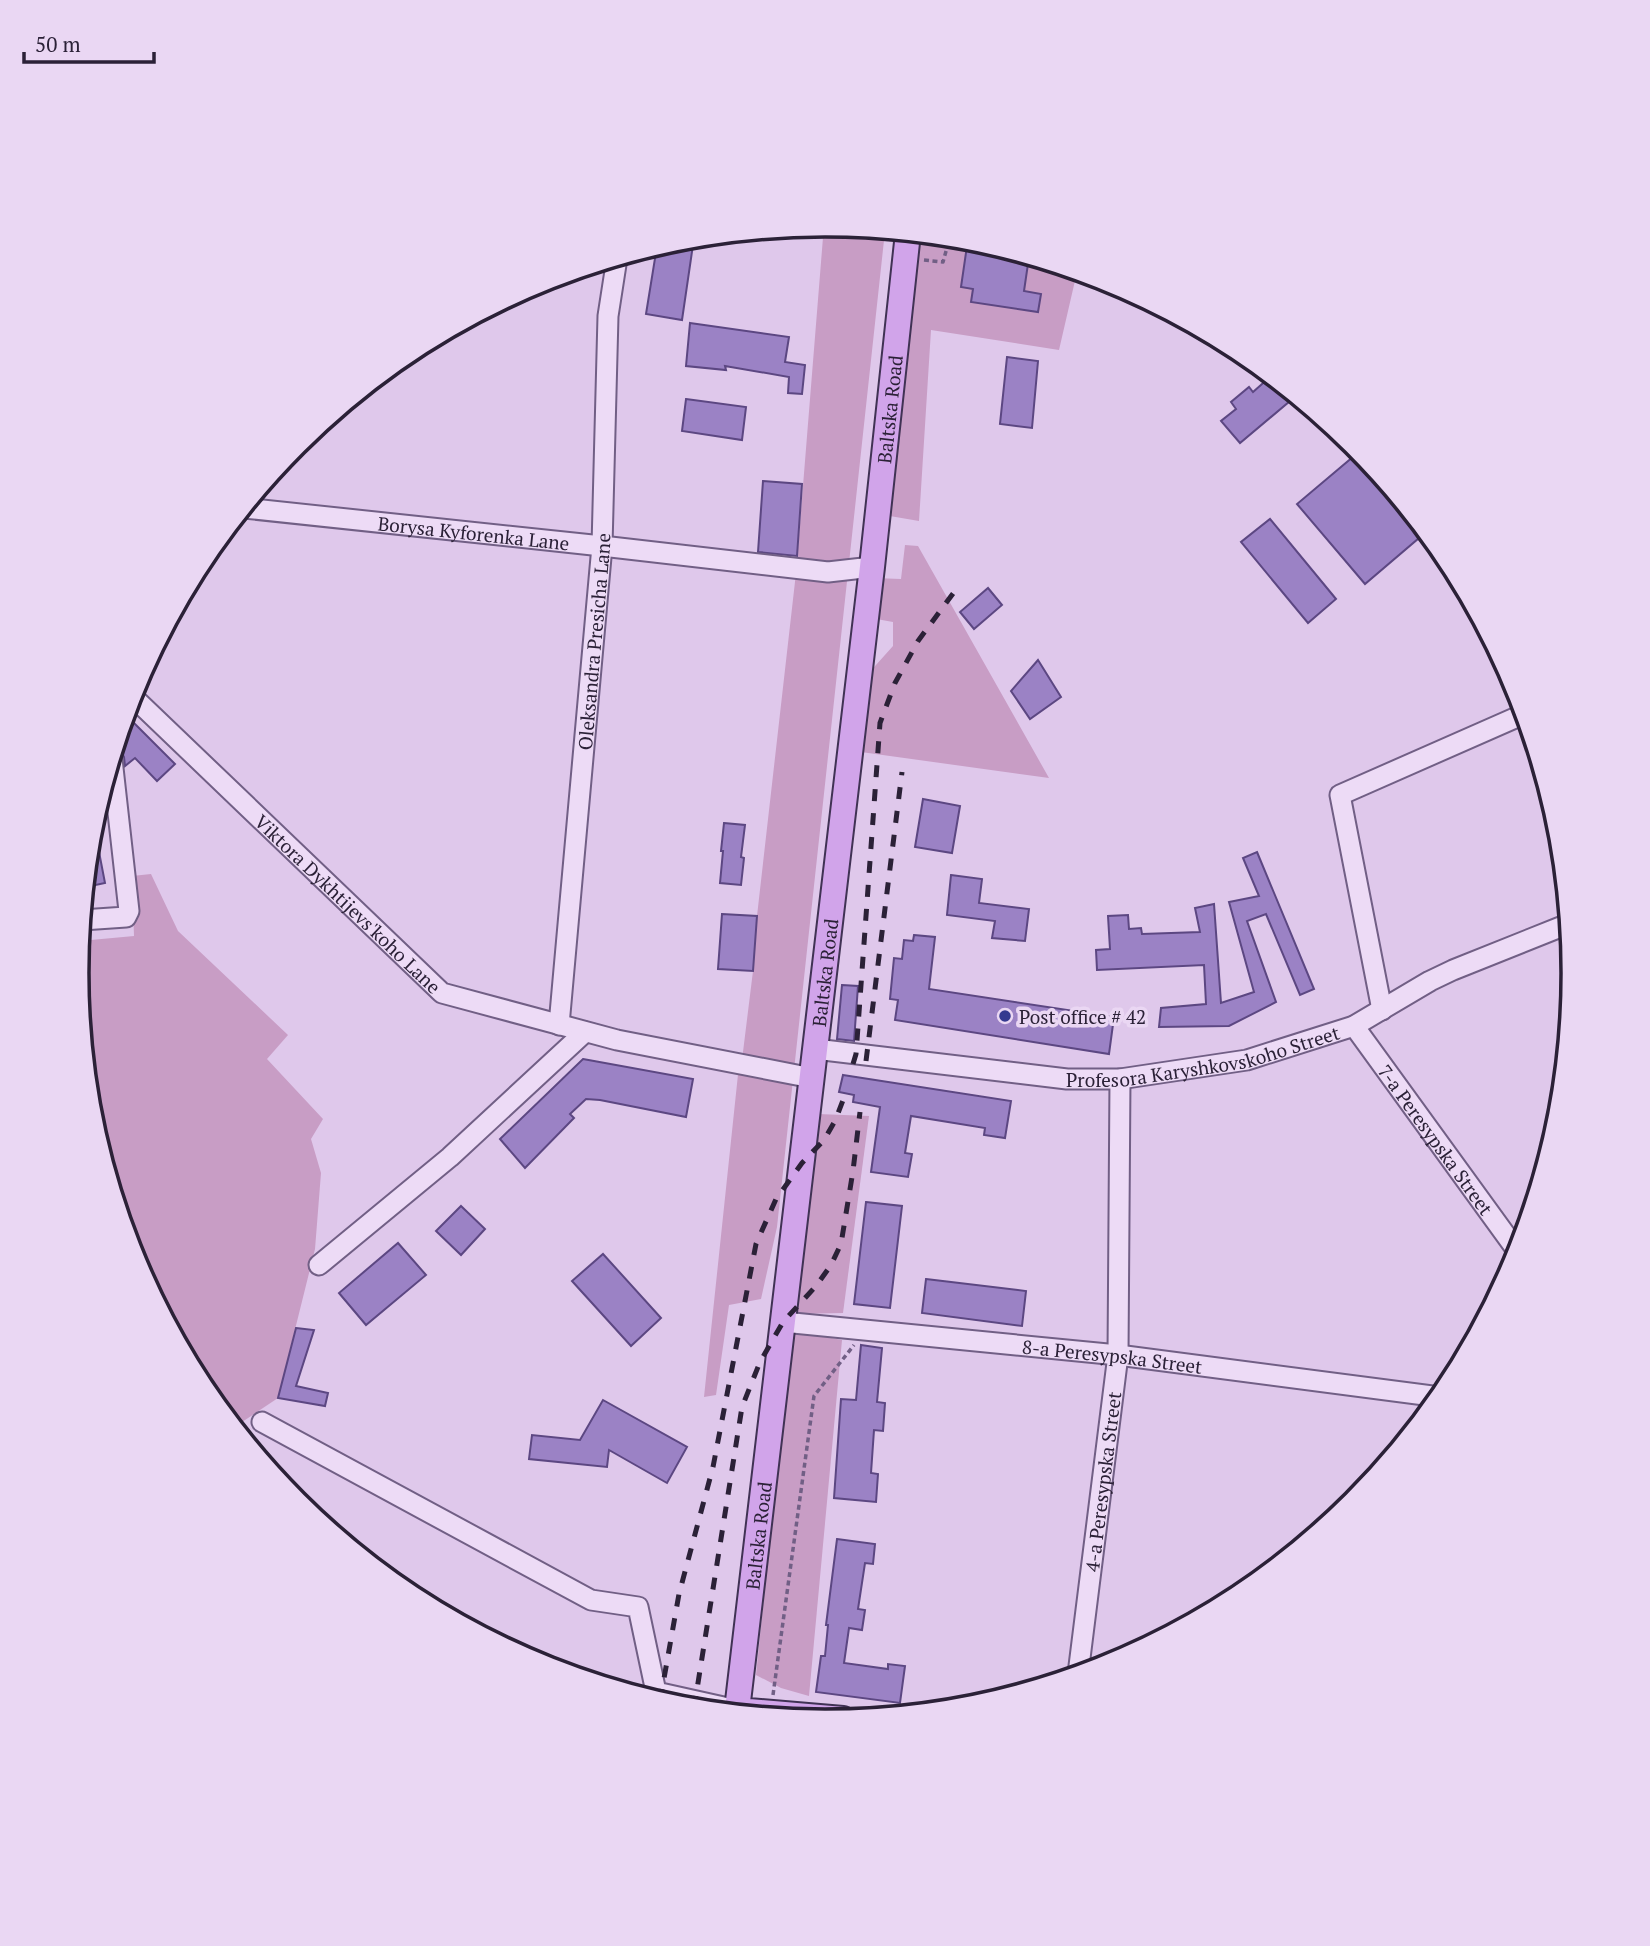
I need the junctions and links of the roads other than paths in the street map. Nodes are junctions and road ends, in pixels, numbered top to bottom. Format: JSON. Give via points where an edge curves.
{"nodes":[{"id":1,"x":906,"y":245,"type":"edge"},
{"id":2,"x":615,"y":268,"type":"edge"},
{"id":3,"x":254,"y":509,"type":"edge"},
{"id":4,"x":602,"y":546,"type":"junction"},
{"id":5,"x":872,"y":567,"type":"junction"},
{"id":6,"x":140,"y":704,"type":"edge"},
{"id":7,"x":1515,"y":718,"type":"edge"},
{"id":8,"x":115,"y":781,"type":"edge"},
{"id":9,"x":92,"y":919,"type":"edge"},
{"id":10,"x":1559,"y":928,"type":"edge"},
{"id":11,"x":1382,"y":1010,"type":"junction"},
{"id":12,"x":559,"y":1024,"type":"junction"},
{"id":13,"x":1354,"y":1026,"type":"junction"},
{"id":14,"x":585,"y":1032,"type":"junction"},
{"id":15,"x":815,"y":1049,"type":"junction"},
{"id":16,"x":812,"y":1078,"type":"junction"},
{"id":17,"x":1120,"y":1079,"type":"junction"},
{"id":18,"x":1510,"y":1241,"type":"edge"},
{"id":19,"x":319,"y":1265,"type":"dead end"},
{"id":20,"x":783,"y":1322,"type":"junction"},
{"id":21,"x":1118,"y":1354,"type":"junction"},
{"id":22,"x":1427,"y":1395,"type":"edge"},
{"id":23,"x":262,"y":1422,"type":"dead end"},
{"id":24,"x":1079,"y":1663,"type":"edge"},
{"id":25,"x":655,"y":1689,"type":"edge"},
{"id":26,"x":738,"y":1703,"type":"edge"}],
"edges":[{"from":1,"to":5,"type":"main road","name":"Baltska Road"},
{"from":2,"to":4,"type":"street","name":"Oleksandra Presicha Lane","via":[[608,317]]},
{"from":3,"to":4,"type":"street","name":"Borysa Kyforenka Lane"},
{"from":4,"to":5,"type":"street","name":"Borysa Kyforenka Lane","via":[[828,572]]},
{"from":4,"to":12,"type":"street","name":"Oleksandra Presicha Lane"},
{"from":5,"to":15,"type":"main road","name":"Baltska Road"},
{"from":6,"to":12,"type":"street","name":"Viktora Dykhtijevs'koho Lane","via":[[442,993]]},
{"from":7,"to":11,"type":"street","via":[[1340,795]]},
{"from":8,"to":9,"type":"street","via":[[129,911],[125,917]]},
{"from":10,"to":11,"type":"street","name":"Profesora Karyshkovskoho Street","via":[[1453,970]]},
{"from":11,"to":13,"type":"street","name":"Profesora Karyshkovskoho Street"},
{"from":12,"to":14,"type":"street","name":"Viktora Dykhtijevs'koho Lane"},
{"from":13,"to":17,"type":"street","name":"Profesora Karyshkovskoho Street","via":[[1247,1060]]},
{"from":13,"to":18,"type":"street","name":"7-a Peresypska Street"},
{"from":14,"to":16,"type":"street","name":"Viktora Dykhtijevs'koho Lane"},
{"from":14,"to":19,"type":"street","via":[[450,1157]]},
{"from":15,"to":16,"type":"main road","name":"Baltska Road"},
{"from":15,"to":17,"type":"street","name":"Profesora Karyshkovskoho Street","via":[[1067,1079]]},
{"from":16,"to":20,"type":"main road","name":"Baltska Road"},
{"from":17,"to":21,"type":"street","name":"4-a Peresypska Street"},
{"from":20,"to":21,"type":"street","name":"8-a Peresypska Street"},
{"from":20,"to":26,"type":"main road","name":"Baltska Road"},
{"from":21,"to":22,"type":"street","name":"8-a Peresypska Street"},
{"from":21,"to":24,"type":"street","name":"4-a Peresypska Street"},
{"from":23,"to":25,"type":"street","via":[[591,1600],[638,1606]]}]}
